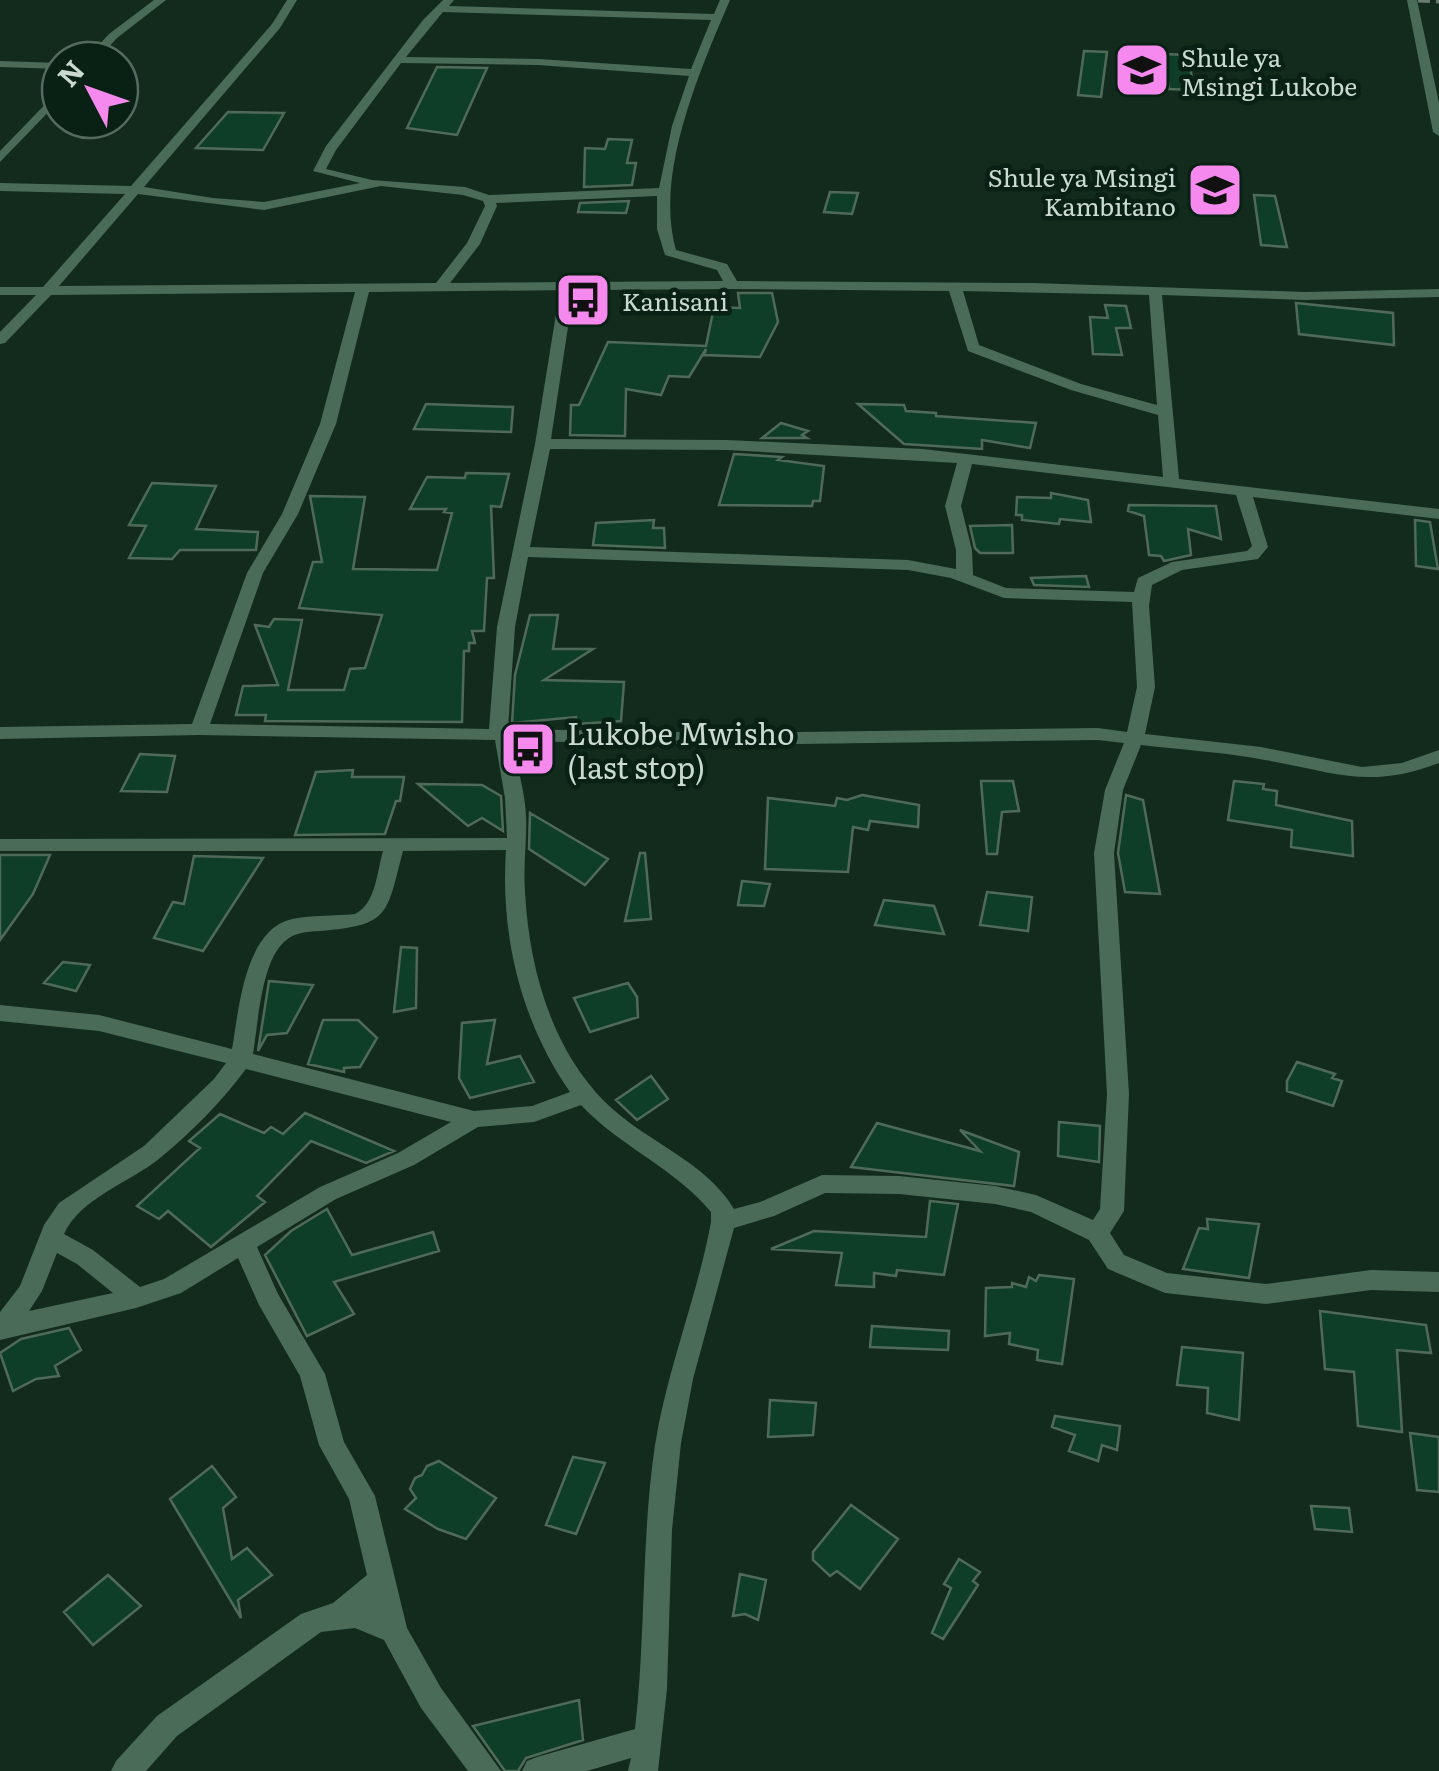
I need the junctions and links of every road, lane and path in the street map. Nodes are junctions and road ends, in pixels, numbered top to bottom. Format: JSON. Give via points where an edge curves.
{"nodes":[{"id":1,"x":161,"y":0,"type":"edge"},
{"id":2,"x":292,"y":0,"type":"edge"},
{"id":3,"x":725,"y":0,"type":"edge"},
{"id":4,"x":1412,"y":0,"type":"edge"},
{"id":5,"x":445,"y":4,"type":"edge"},
{"id":6,"x":717,"y":17,"type":"junction"},
{"id":7,"x":109,"y":40,"type":"edge"},
{"id":8,"x":399,"y":60,"type":"junction"},
{"id":9,"x":0,"y":64,"type":"edge"},
{"id":10,"x":40,"y":65,"type":"edge"},
{"id":11,"x":1432,"y":72,"type":"edge"},
{"id":12,"x":695,"y":73,"type":"junction"},
{"id":13,"x":40,"y":115,"type":"edge"},
{"id":14,"x":1439,"y":132,"type":"edge"},
{"id":15,"x":0,"y":158,"type":"edge"},
{"id":16,"x":324,"y":175,"type":"junction"},
{"id":17,"x":378,"y":182,"type":"junction"},
{"id":18,"x":0,"y":187,"type":"edge"},
{"id":19,"x":130,"y":192,"type":"junction"},
{"id":20,"x":662,"y":192,"type":"junction"},
{"id":21,"x":318,"y":197,"type":"junction"},
{"id":22,"x":488,"y":199,"type":"junction"},
{"id":23,"x":732,"y":285,"type":"junction"},
{"id":24,"x":362,"y":286,"type":"junction"},
{"id":25,"x":955,"y":286,"type":"junction"},
{"id":26,"x":440,"y":287,"type":"junction"},
{"id":27,"x":591,"y":287,"type":"junction"},
{"id":28,"x":52,"y":289,"type":"junction"},
{"id":29,"x":1155,"y":290,"type":"junction"},
{"id":30,"x":0,"y":291,"type":"edge"},
{"id":31,"x":1439,"y":293,"type":"edge"},
{"id":32,"x":0,"y":340,"type":"edge"},
{"id":33,"x":1167,"y":413,"type":"junction"},
{"id":34,"x":543,"y":444,"type":"junction"},
{"id":35,"x":966,"y":458,"type":"junction"},
{"id":36,"x":1171,"y":482,"type":"junction"},
{"id":37,"x":1242,"y":492,"type":"junction"},
{"id":38,"x":1439,"y":514,"type":"edge"},
{"id":39,"x":520,"y":552,"type":"junction"},
{"id":40,"x":965,"y":577,"type":"junction"},
{"id":41,"x":1142,"y":597,"type":"junction"},
{"id":42,"x":199,"y":729,"type":"junction"},
{"id":43,"x":0,"y":732,"type":"edge"},
{"id":44,"x":501,"y":734,"type":"junction"},
{"id":45,"x":1135,"y":736,"type":"junction"},
{"id":46,"x":1439,"y":756,"type":"edge"},
{"id":47,"x":518,"y":844,"type":"junction"},
{"id":48,"x":0,"y":845,"type":"edge"},
{"id":49,"x":394,"y":846,"type":"junction"},
{"id":50,"x":0,"y":1013,"type":"edge"},
{"id":51,"x":242,"y":1060,"type":"junction"},
{"id":52,"x":584,"y":1095,"type":"junction"},
{"id":53,"x":474,"y":1119,"type":"junction"},
{"id":54,"x":725,"y":1220,"type":"junction"},
{"id":55,"x":1097,"y":1233,"type":"junction"},
{"id":56,"x":51,"y":1238,"type":"junction"},
{"id":57,"x":245,"y":1246,"type":"junction"},
{"id":58,"x":1439,"y":1282,"type":"edge"},
{"id":59,"x":136,"y":1298,"type":"junction"},
{"id":60,"x":1,"y":1328,"type":"edge"},
{"id":61,"x":383,"y":1579,"type":"junction"},
{"id":62,"x":338,"y":1616,"type":"junction"},
{"id":63,"x":394,"y":1630,"type":"junction"},
{"id":64,"x":649,"y":1739,"type":"junction"},
{"id":65,"x":126,"y":1771,"type":"edge"},
{"id":66,"x":486,"y":1771,"type":"edge"},
{"id":67,"x":537,"y":1771,"type":"edge"},
{"id":68,"x":643,"y":1771,"type":"edge"}],
"edges":[{"from":1,"to":7,"type":"street"},
{"from":2,"to":19,"type":"street"},
{"from":3,"to":6,"type":"street"},
{"from":4,"to":11,"type":"street"},
{"from":5,"to":6,"type":"street"},
{"from":5,"to":8,"type":"street"},
{"from":6,"to":12,"type":"street"},
{"from":8,"to":12,"type":"street"},
{"from":8,"to":16,"type":"street","via":[[330,149],[320,170]]},
{"from":9,"to":10,"type":"street"},
{"from":11,"to":14,"type":"street"},
{"from":12,"to":20,"type":"street"},
{"from":13,"to":15,"type":"street"},
{"from":16,"to":17,"type":"street"},
{"from":16,"to":21,"type":"street"},
{"from":17,"to":21,"type":"street"},
{"from":17,"to":22,"type":"street"},
{"from":18,"to":19,"type":"street"},
{"from":19,"to":21,"type":"street","via":[[264,206]]},
{"from":19,"to":28,"type":"street"},
{"from":20,"to":22,"type":"street"},
{"from":20,"to":23,"type":"street","via":[[670,252],[722,267]]},
{"from":22,"to":26,"type":"street","via":[[483,229]]},
{"from":23,"to":25,"type":"street"},
{"from":23,"to":27,"type":"street"},
{"from":24,"to":26,"type":"street"},
{"from":24,"to":28,"type":"street"},
{"from":24,"to":42,"type":"street","via":[[328,424],[290,514],[255,573]]},
{"from":25,"to":29,"type":"street"},
{"from":25,"to":33,"type":"street","via":[[973,348]]},
{"from":26,"to":27,"type":"street"},
{"from":27,"to":34,"type":"street","via":[[565,304]]},
{"from":28,"to":30,"type":"street"},
{"from":28,"to":32,"type":"street"},
{"from":29,"to":31,"type":"street"},
{"from":29,"to":33,"type":"street"},
{"from":33,"to":36,"type":"street"},
{"from":34,"to":35,"type":"street","via":[[728,445]]},
{"from":34,"to":39,"type":"street"},
{"from":35,"to":36,"type":"street"},
{"from":35,"to":40,"type":"street","via":[[954,506]]},
{"from":36,"to":37,"type":"street"},
{"from":37,"to":38,"type":"street"},
{"from":37,"to":41,"type":"street","via":[[1260,547],[1244,558],[1178,566],[1144,582]]},
{"from":39,"to":40,"type":"street","via":[[908,566]]},
{"from":39,"to":44,"type":"street","via":[[506,627]]},
{"from":40,"to":41,"type":"street","via":[[1004,592]]},
{"from":41,"to":45,"type":"street","via":[[1146,688]]},
{"from":42,"to":43,"type":"street"},
{"from":42,"to":44,"type":"street"},
{"from":44,"to":45,"type":"street"},
{"from":44,"to":47,"type":"street"},
{"from":45,"to":46,"type":"street","via":[[1362,773],[1406,769]]},
{"from":45,"to":55,"type":"street","via":[[1118,773],[1106,840],[1118,1110],[1112,1211]]},
{"from":47,"to":49,"type":"street"},
{"from":47,"to":52,"type":"street","via":[[514,896],[524,961],[561,1062]]},
{"from":48,"to":49,"type":"street"},
{"from":49,"to":51,"type":"street","via":[[371,915],[293,926],[273,939],[256,974]]},
{"from":50,"to":51,"type":"street","via":[[98,1023]]},
{"from":51,"to":53,"type":"street"},
{"from":51,"to":56,"type":"street","via":[[174,1134],[66,1209]]},
{"from":52,"to":53,"type":"street","via":[[534,1114]]},
{"from":52,"to":54,"type":"street","via":[[708,1189]]},
{"from":53,"to":57,"type":"street","via":[[328,1193]]},
{"from":54,"to":55,"type":"street","via":[[838,1182],[995,1195],[1036,1204]]},
{"from":54,"to":64,"type":"street","via":[[687,1347],[670,1437]]},
{"from":55,"to":58,"type":"street","via":[[1116,1262],[1165,1283],[1266,1294],[1371,1280]]},
{"from":56,"to":59,"type":"street","via":[[86,1256]]},
{"from":56,"to":60,"type":"street","via":[[30,1291]]},
{"from":57,"to":59,"type":"street"},
{"from":57,"to":61,"type":"street","via":[[312,1374],[332,1445],[362,1496]]},
{"from":59,"to":60,"type":"street"},
{"from":61,"to":62,"type":"street"},
{"from":61,"to":63,"type":"street"},
{"from":62,"to":63,"type":"street","via":[[356,1615]]},
{"from":62,"to":65,"type":"street","via":[[310,1623],[166,1726]]},
{"from":63,"to":66,"type":"street","via":[[431,1698]]},
{"from":64,"to":67,"type":"street"},
{"from":64,"to":68,"type":"street"}]}
